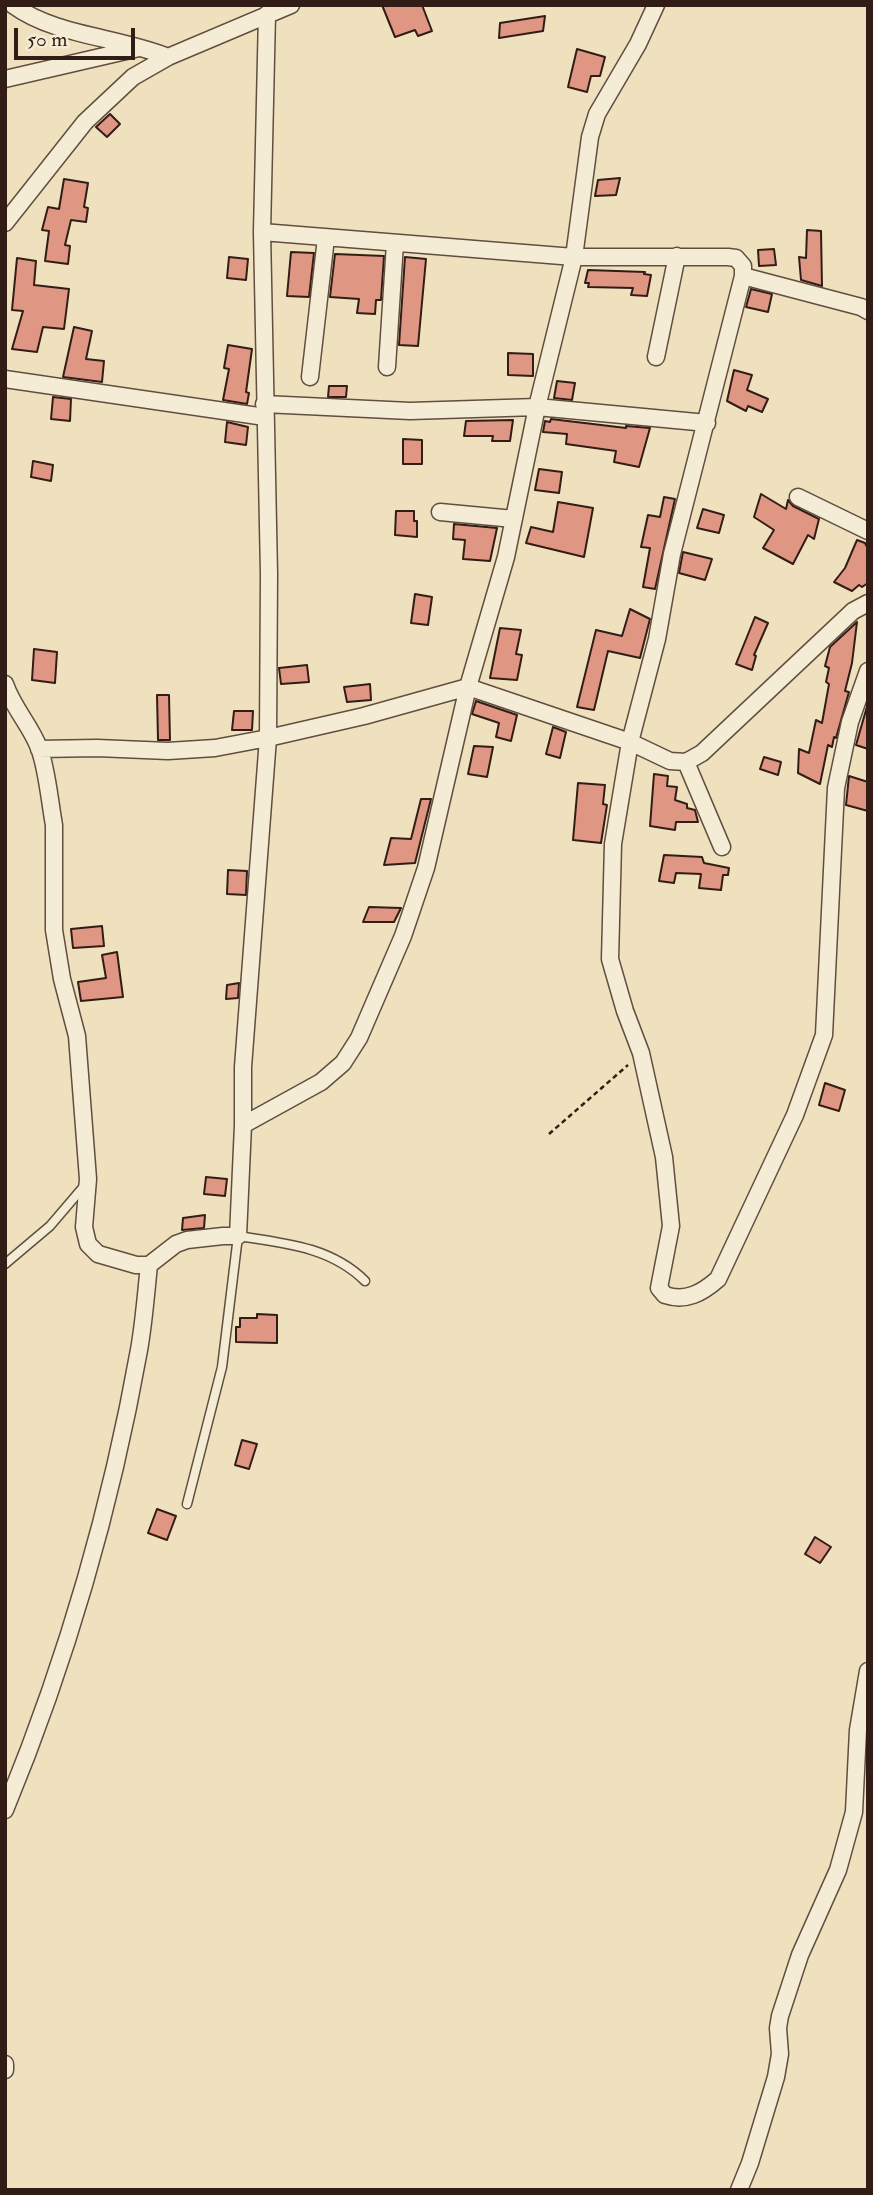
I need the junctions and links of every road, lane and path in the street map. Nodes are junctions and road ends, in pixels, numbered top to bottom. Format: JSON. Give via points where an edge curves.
{"nodes":[{"id":1,"x":13,"y":5,"type":"edge"},
{"id":2,"x":291,"y":5,"type":"edge"},
{"id":3,"x":656,"y":5,"type":"edge"},
{"id":4,"x":267,"y":14,"type":"junction"},
{"id":5,"x":145,"y":47,"type":"junction"},
{"id":6,"x":168,"y":57,"type":"junction"},
{"id":7,"x":5,"y":79,"type":"edge"},
{"id":8,"x":5,"y":223,"type":"edge"},
{"id":9,"x":262,"y":232,"type":"junction"},
{"id":10,"x":326,"y":238,"type":"junction"},
{"id":11,"x":395,"y":243,"type":"junction"},
{"id":12,"x":677,"y":256,"type":"junction"},
{"id":13,"x":574,"y":257,"type":"junction"},
{"id":14,"x":743,"y":276,"type":"junction"},
{"id":15,"x":868,"y":311,"type":"edge"},
{"id":16,"x":656,"y":357,"type":"dead end"},
{"id":17,"x":387,"y":367,"type":"dead end"},
{"id":18,"x":310,"y":377,"type":"dead end"},
{"id":19,"x":5,"y":379,"type":"edge"},
{"id":20,"x":537,"y":407,"type":"junction"},
{"id":21,"x":265,"y":411,"type":"junction"},
{"id":22,"x":708,"y":423,"type":"junction"},
{"id":23,"x":798,"y":497,"type":"dead end"},
{"id":24,"x":440,"y":512,"type":"dead end"},
{"id":25,"x":514,"y":519,"type":"junction"},
{"id":26,"x":868,"y":531,"type":"edge"},
{"id":27,"x":868,"y":603,"type":"edge"},
{"id":28,"x":868,"y":671,"type":"edge"},
{"id":29,"x":5,"y":684,"type":"edge"},
{"id":30,"x":468,"y":687,"type":"junction"},
{"id":31,"x":268,"y":738,"type":"junction"},
{"id":32,"x":630,"y":743,"type":"junction"},
{"id":33,"x":39,"y":749,"type":"junction"},
{"id":34,"x":686,"y":762,"type":"junction"},
{"id":35,"x":722,"y":847,"type":"dead end"},
{"id":36,"x":641,"y":1053,"type":"junction"},
{"id":37,"x":243,"y":1125,"type":"junction"},
{"id":38,"x":549,"y":1134,"type":"dead end"},
{"id":39,"x":88,"y":1179,"type":"junction"},
{"id":40,"x":238,"y":1236,"type":"junction"},
{"id":41,"x":5,"y":1264,"type":"edge"},
{"id":42,"x":149,"y":1265,"type":"junction"},
{"id":43,"x":365,"y":1281,"type":"dead end"},
{"id":44,"x":187,"y":1504,"type":"dead end"},
{"id":45,"x":868,"y":1671,"type":"edge"},
{"id":46,"x":5,"y":1810,"type":"edge"},
{"id":47,"x":5,"y":2064,"type":"edge"},
{"id":48,"x":5,"y":2070,"type":"edge"},
{"id":49,"x":739,"y":2190,"type":"edge"}],
"edges":[{"from":1,"to":5,"type":"street","via":[[39,20]]},
{"from":2,"to":4,"type":"street"},
{"from":3,"to":13,"type":"street","via":[[597,114]]},
{"from":4,"to":6,"type":"street"},
{"from":4,"to":9,"type":"street"},
{"from":5,"to":6,"type":"street"},
{"from":5,"to":7,"type":"street"},
{"from":6,"to":8,"type":"street","via":[[109,97]]},
{"from":9,"to":10,"type":"street"},
{"from":9,"to":21,"type":"street"},
{"from":10,"to":11,"type":"street"},
{"from":10,"to":18,"type":"street"},
{"from":11,"to":13,"type":"street"},
{"from":11,"to":17,"type":"street"},
{"from":12,"to":13,"type":"street"},
{"from":12,"to":14,"type":"street","via":[[736,258],[743,266]]},
{"from":12,"to":16,"type":"street"},
{"from":13,"to":20,"type":"street"},
{"from":14,"to":15,"type":"street"},
{"from":14,"to":22,"type":"street"},
{"from":19,"to":21,"type":"street"},
{"from":20,"to":21,"type":"street"},
{"from":20,"to":22,"type":"street"},
{"from":20,"to":25,"type":"street"},
{"from":21,"to":31,"type":"street"},
{"from":22,"to":32,"type":"street","via":[[672,554],[657,639]]},
{"from":23,"to":26,"type":"street"},
{"from":24,"to":25,"type":"street"},
{"from":25,"to":30,"type":"street"},
{"from":27,"to":34,"type":"street","via":[[853,611],[702,753]]},
{"from":28,"to":36,"type":"street","via":[[836,788],[824,1035],[795,1115],[725,1268],[708,1288],[684,1298],[660,1291],[671,1226],[664,1157]]},
{"from":29,"to":33,"type":"street"},
{"from":30,"to":31,"type":"street"},
{"from":30,"to":32,"type":"street"},
{"from":30,"to":37,"type":"street","via":[[426,868],[403,936],[359,1038],[343,1063],[321,1082]]},
{"from":31,"to":33,"type":"street","via":[[168,751]]},
{"from":31,"to":37,"type":"street","via":[[243,1067]]},
{"from":32,"to":34,"type":"street","via":[[670,761]]},
{"from":32,"to":36,"type":"street","via":[[613,844],[610,959]]},
{"from":33,"to":39,"type":"street","via":[[54,825],[54,930],[77,1036]]},
{"from":34,"to":35,"type":"street"},
{"from":36,"to":38,"type":"path"},
{"from":37,"to":40,"type":"street"},
{"from":39,"to":41,"type":"lane","via":[[50,1226]]},
{"from":39,"to":42,"type":"street","via":[[84,1227],[88,1244],[98,1254]]},
{"from":40,"to":42,"type":"street","via":[[187,1240]]},
{"from":40,"to":43,"type":"lane","via":[[292,1244],[334,1257]]},
{"from":40,"to":44,"type":"lane","via":[[222,1367]]},
{"from":42,"to":46,"type":"street","via":[[140,1347],[105,1506],[33,1744]]},
{"from":45,"to":49,"type":"street","via":[[858,1730],[855,1812],[838,1870],[779,2016],[776,2077]]},
{"from":47,"to":48,"type":"street"}]}
